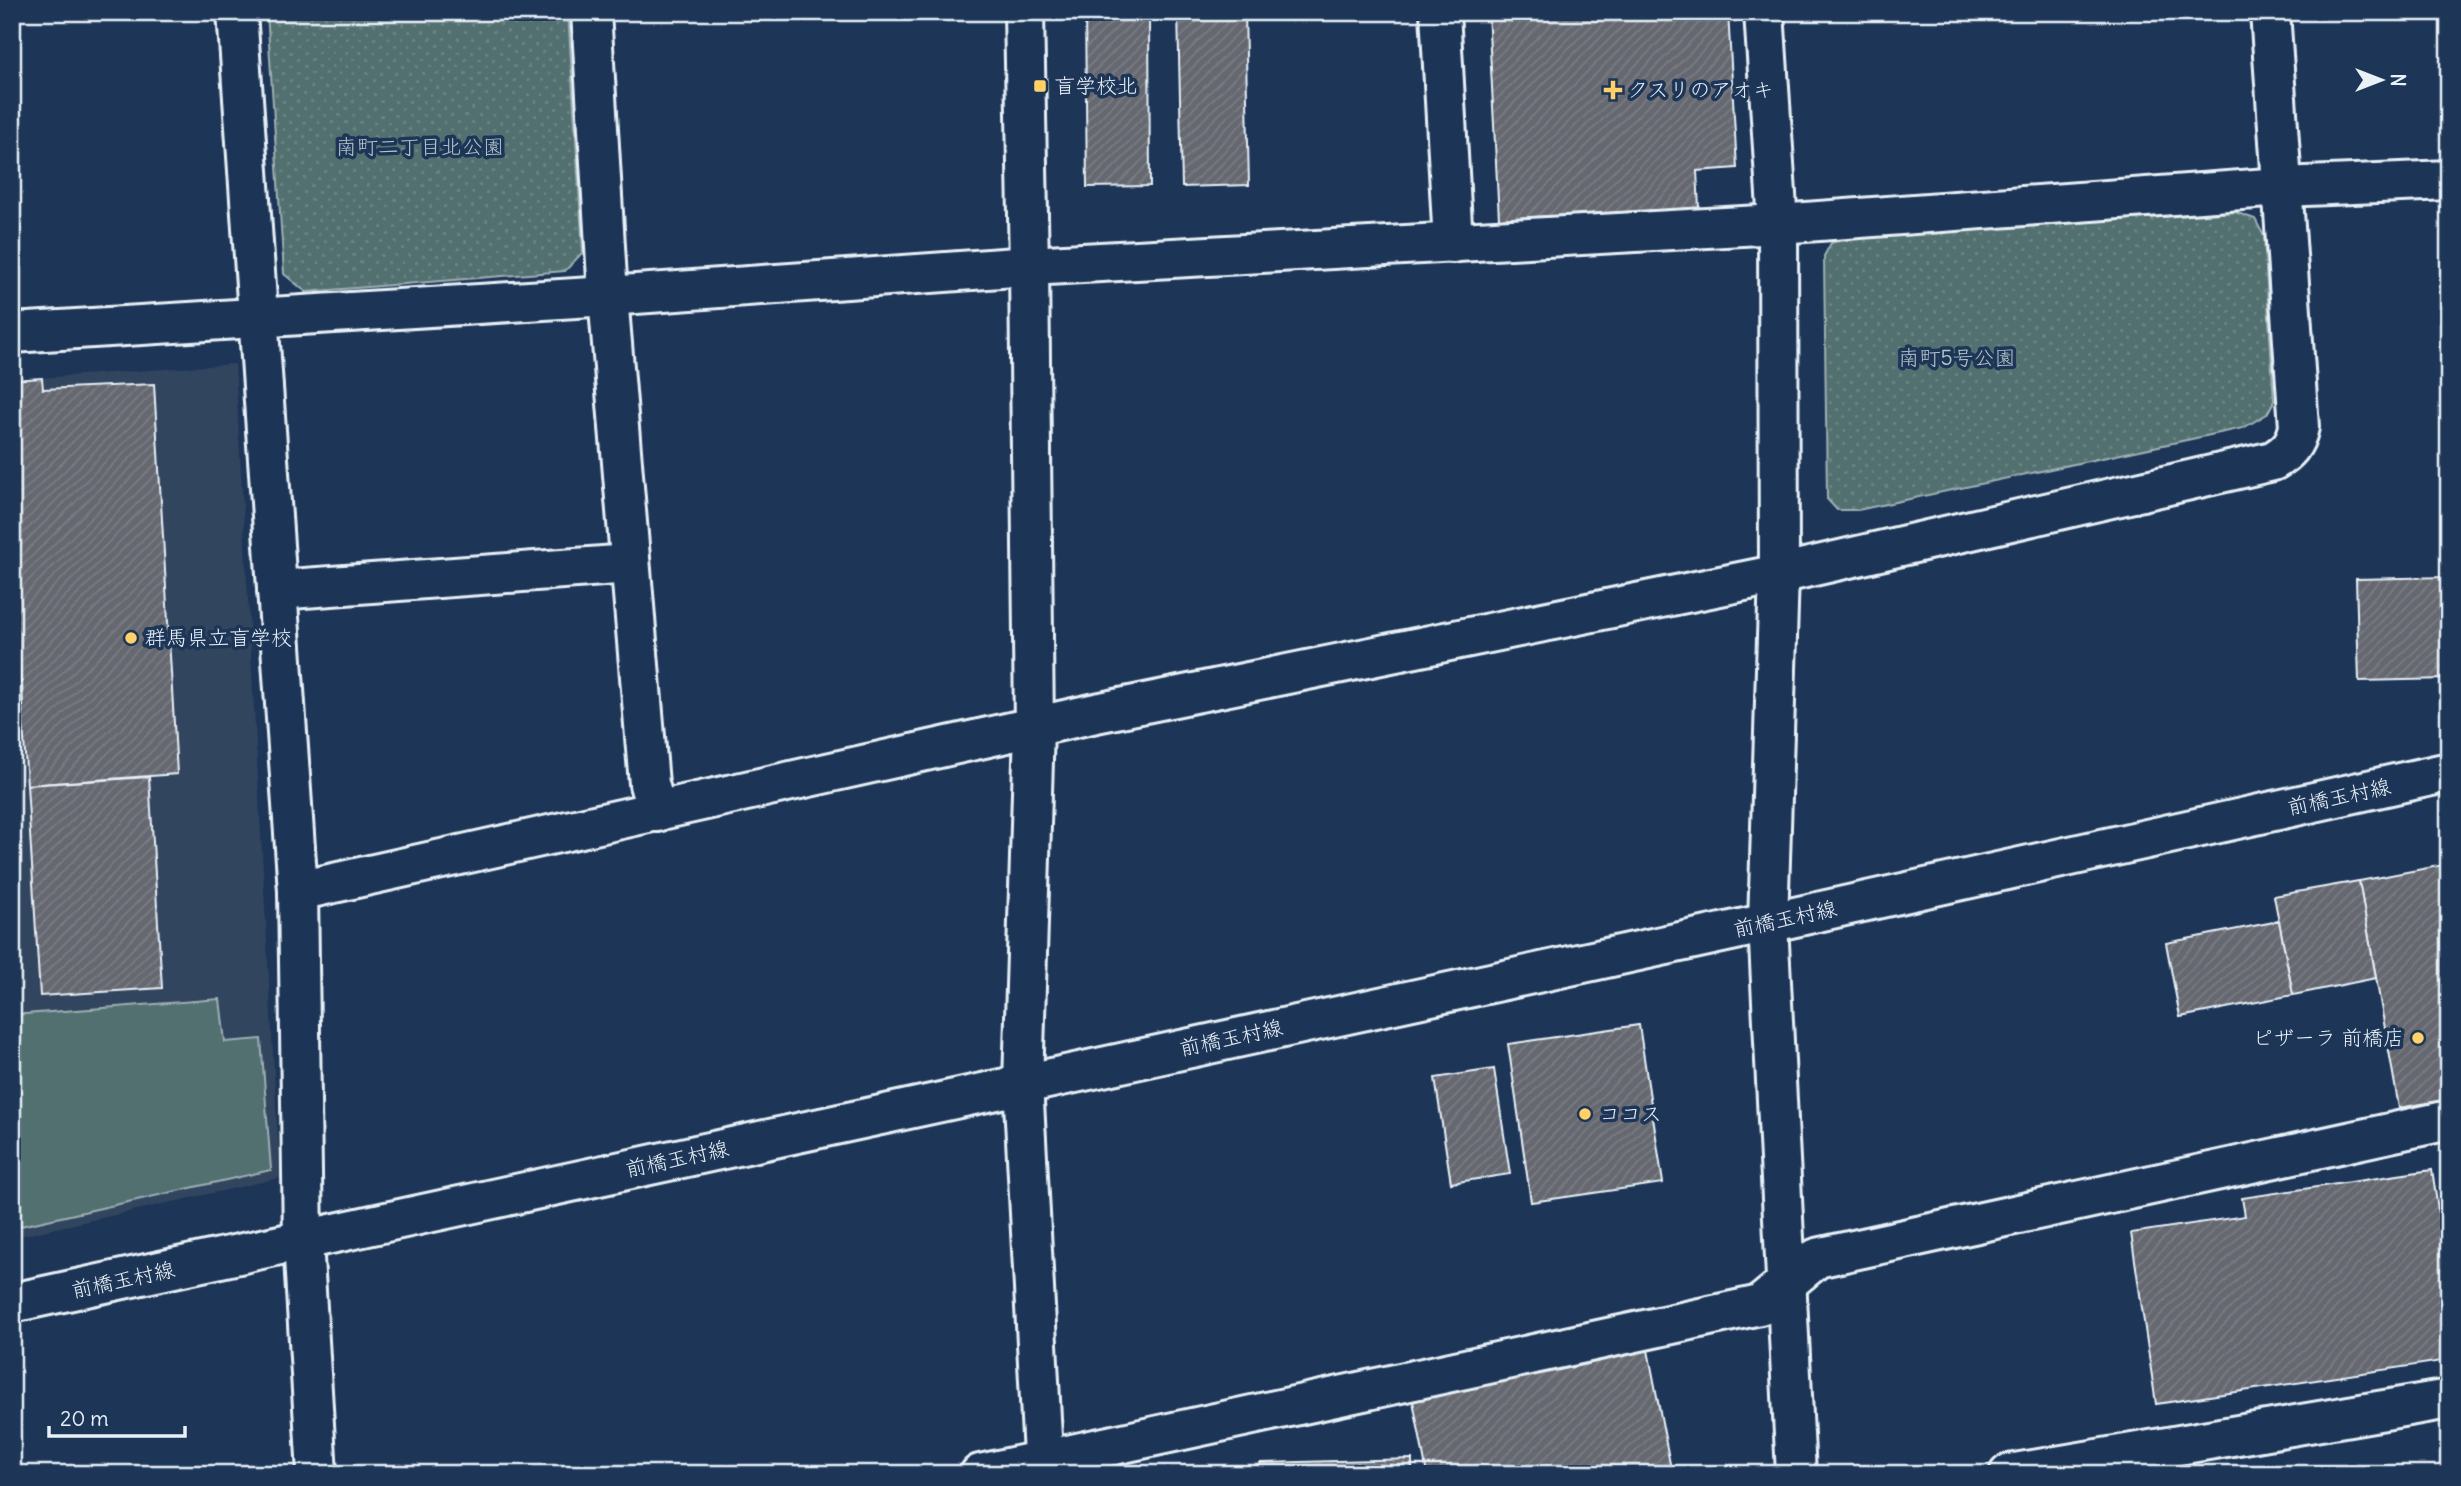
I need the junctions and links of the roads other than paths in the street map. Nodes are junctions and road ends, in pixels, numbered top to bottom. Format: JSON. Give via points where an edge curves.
{"nodes":[{"id":1,"x":237,"y":12,"type":"edge"},
{"id":2,"x":591,"y":12,"type":"edge"},
{"id":3,"x":1024,"y":12,"type":"edge"},
{"id":4,"x":1440,"y":12,"type":"edge"},
{"id":5,"x":1764,"y":12,"type":"edge"},
{"id":6,"x":2270,"y":12,"type":"edge"},
{"id":7,"x":2449,"y":180,"type":"edge"},
{"id":8,"x":2282,"y":187,"type":"junction"},
{"id":9,"x":1778,"y":224,"type":"junction"},
{"id":10,"x":1453,"y":243,"type":"junction"},
{"id":11,"x":1030,"y":266,"type":"junction"},
{"id":12,"x":608,"y":296,"type":"junction"},
{"id":13,"x":259,"y":317,"type":"junction"},
{"id":14,"x":12,"y":333,"type":"edge"},
{"id":15,"x":630,"y":564,"type":"junction"},
{"id":16,"x":1779,"y":574,"type":"junction"},
{"id":17,"x":277,"y":590,"type":"junction"},
{"id":18,"x":1034,"y":728,"type":"junction"},
{"id":19,"x":2449,"y":772,"type":"edge"},
{"id":20,"x":657,"y":812,"type":"junction"},
{"id":21,"x":298,"y":891,"type":"junction"},
{"id":22,"x":1768,"y":923,"type":"junction"},
{"id":23,"x":1023,"y":1083,"type":"junction"},
{"id":24,"x":2449,"y":1120,"type":"edge"},
{"id":25,"x":303,"y":1241,"type":"junction"},
{"id":26,"x":1788,"y":1282,"type":"junction"},
{"id":27,"x":12,"y":1303,"type":"edge"},
{"id":28,"x":2449,"y":1399,"type":"edge"},
{"id":29,"x":1044,"y":1466,"type":"edge"},
{"id":30,"x":317,"y":1474,"type":"edge"},
{"id":31,"x":980,"y":1474,"type":"edge"},
{"id":32,"x":1796,"y":1474,"type":"edge"},
{"id":33,"x":2010,"y":1474,"type":"edge"}],
"edges":[{"from":1,"to":13,"type":"street"},
{"from":2,"to":12,"type":"street"},
{"from":3,"to":11,"type":"street"},
{"from":4,"to":10,"type":"street"},
{"from":5,"to":9,"type":"street"},
{"from":6,"to":8,"type":"street"},
{"from":7,"to":8,"type":"street"},
{"from":8,"to":9,"type":"street"},
{"from":8,"to":16,"type":"street","via":[[2300,427],[2289,451],[2273,461]]},
{"from":9,"to":10,"type":"street"},
{"from":9,"to":16,"type":"street"},
{"from":10,"to":11,"type":"street"},
{"from":11,"to":12,"type":"street"},
{"from":11,"to":18,"type":"street"},
{"from":12,"to":13,"type":"street"},
{"from":12,"to":15,"type":"street"},
{"from":13,"to":14,"type":"street"},
{"from":13,"to":17,"type":"street"},
{"from":15,"to":17,"type":"street"},
{"from":15,"to":20,"type":"street","via":[[649,784]]},
{"from":16,"to":18,"type":"street"},
{"from":16,"to":22,"type":"street"},
{"from":17,"to":21,"type":"street"},
{"from":18,"to":20,"type":"street"},
{"from":18,"to":23,"type":"street"},
{"from":19,"to":22,"type":"street","name":"前橋玉村線"},
{"from":20,"to":21,"type":"street"},
{"from":21,"to":25,"type":"street"},
{"from":22,"to":23,"type":"street","name":"前橋玉村線"},
{"from":22,"to":26,"type":"street"},
{"from":23,"to":25,"type":"street","name":"前橋玉村線"},
{"from":23,"to":29,"type":"street"},
{"from":24,"to":26,"type":"street","via":[[1817,1258]]},
{"from":25,"to":27,"type":"street","name":"前橋玉村線"},
{"from":25,"to":30,"type":"street"},
{"from":26,"to":29,"type":"street","via":[[1760,1304]]},
{"from":26,"to":32,"type":"street"},
{"from":28,"to":33,"type":"street"},
{"from":29,"to":31,"type":"street"}]}
